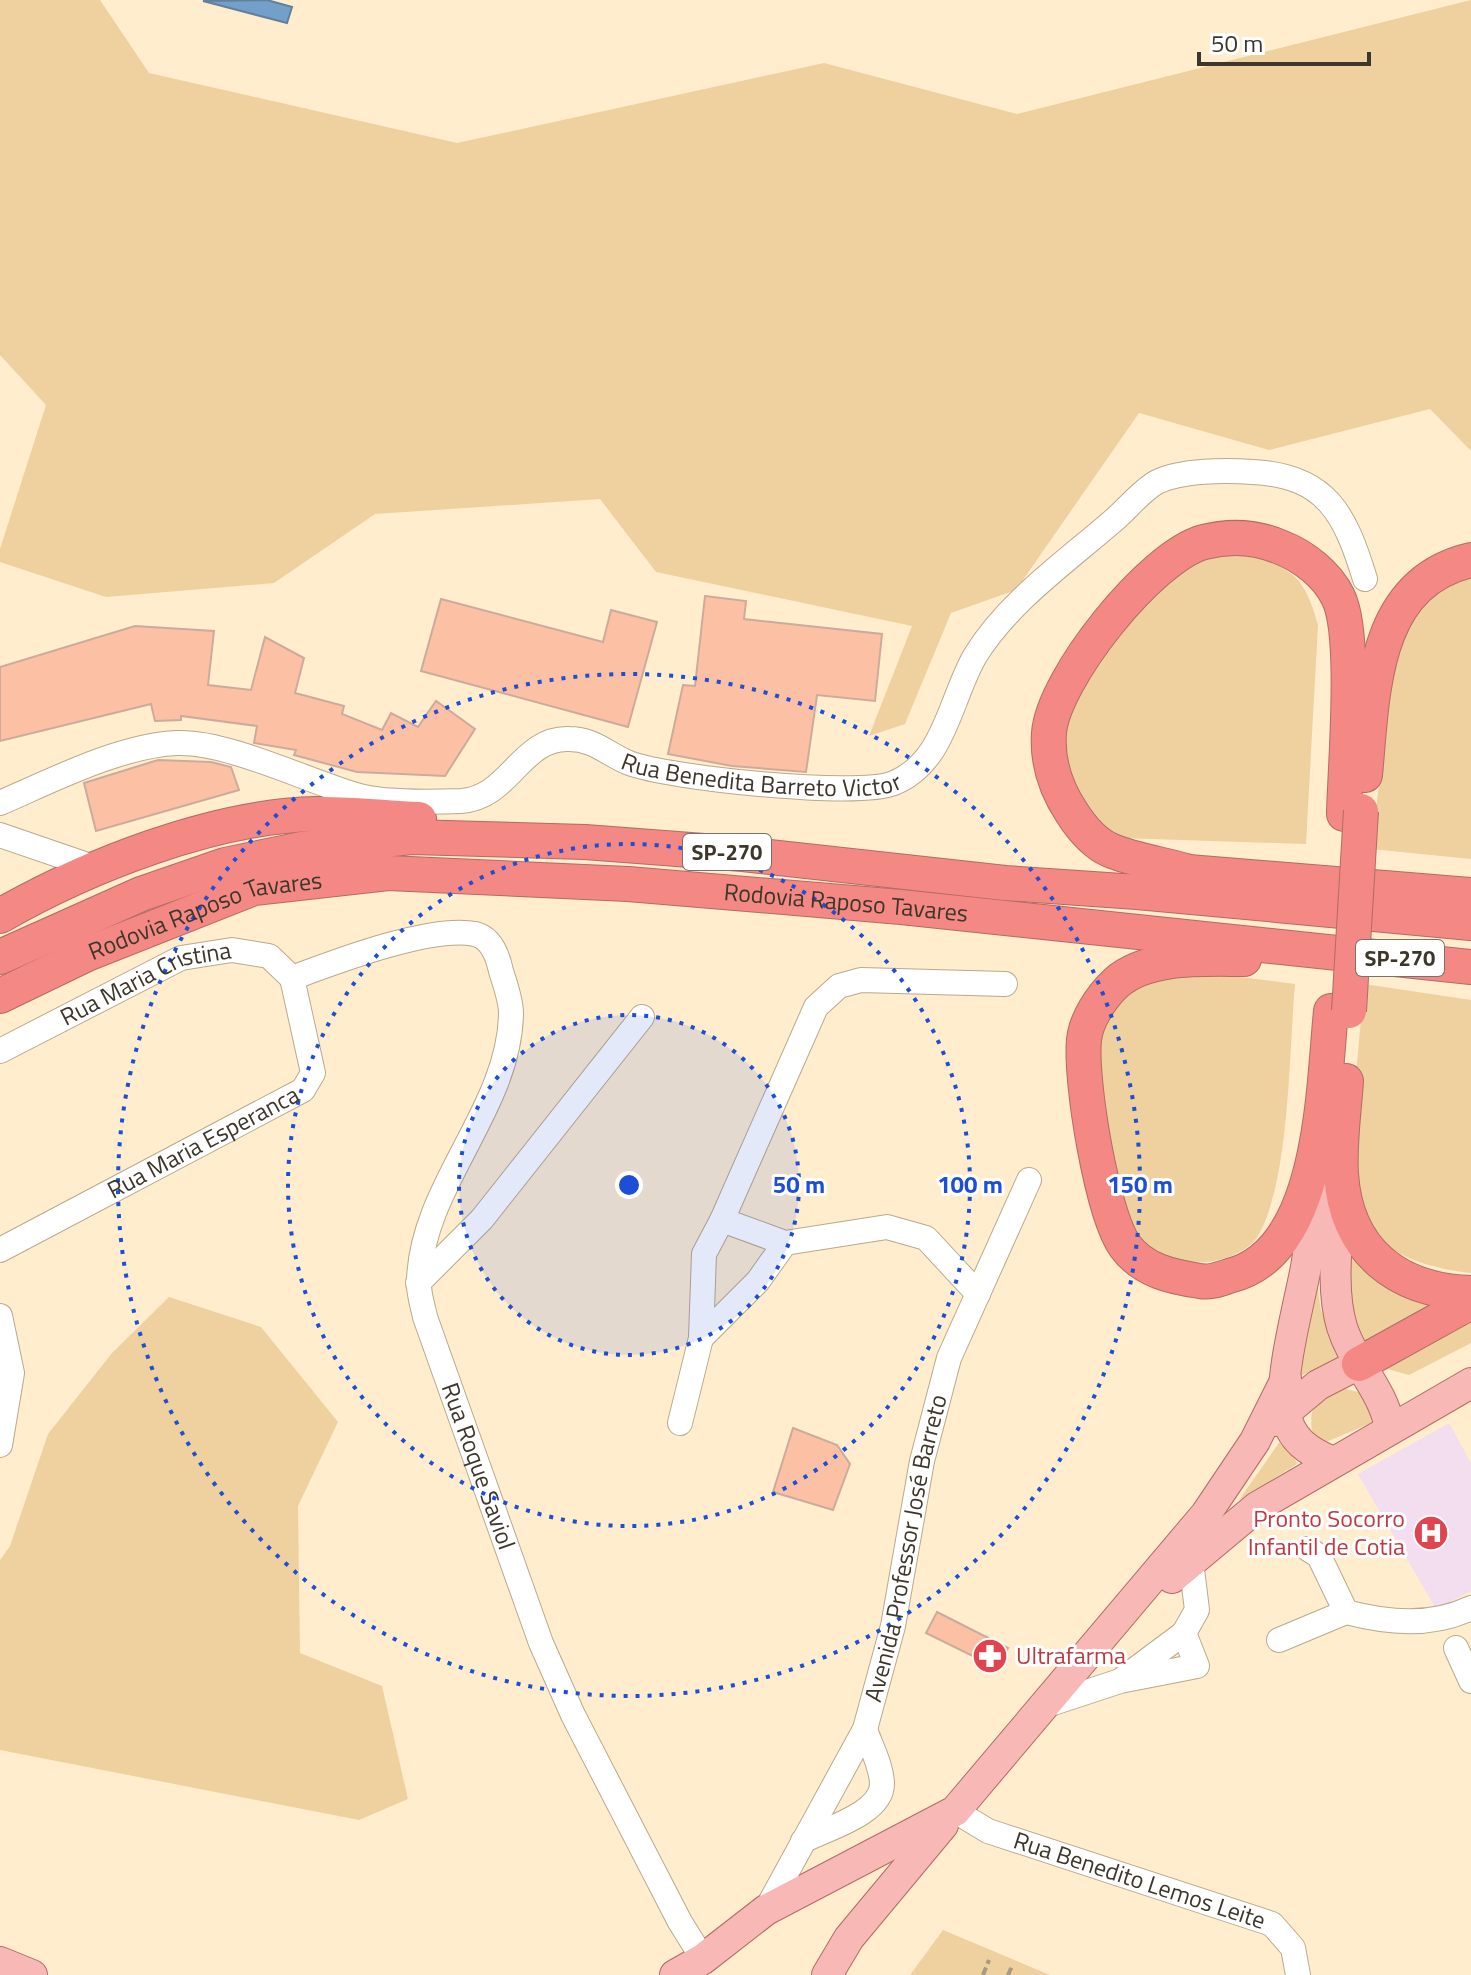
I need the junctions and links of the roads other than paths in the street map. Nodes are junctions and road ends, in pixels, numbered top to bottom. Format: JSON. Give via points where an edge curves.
{"nodes":[{"id":1,"x":1471,"y":560,"type":"edge"},
{"id":2,"x":1365,"y":579,"type":"dead end"},
{"id":3,"x":0,"y":803,"type":"edge"},
{"id":4,"x":1352,"y":812,"type":"junction"},
{"id":5,"x":0,"y":835,"type":"edge"},
{"id":6,"x":585,"y":842,"type":"junction"},
{"id":7,"x":743,"y":854,"type":"junction"},
{"id":8,"x":99,"y":869,"type":"junction"},
{"id":9,"x":1186,"y":871,"type":"junction"},
{"id":10,"x":1471,"y":895,"type":"edge"},
{"id":11,"x":0,"y":916,"type":"edge"},
{"id":12,"x":1471,"y":923,"type":"edge"},
{"id":13,"x":1328,"y":949,"type":"junction"},
{"id":14,"x":0,"y":957,"type":"edge"},
{"id":15,"x":1471,"y":967,"type":"edge"},
{"id":16,"x":292,"y":978,"type":"junction"},
{"id":17,"x":1005,"y":984,"type":"dead end"},
{"id":18,"x":0,"y":996,"type":"edge"},
{"id":19,"x":1340,"y":1011,"type":"junction"},
{"id":20,"x":642,"y":1017,"type":"dead end"},
{"id":21,"x":0,"y":1051,"type":"edge"},
{"id":22,"x":1319,"y":1131,"type":"junction"},
{"id":23,"x":1341,"y":1174,"type":"junction"},
{"id":24,"x":1029,"y":1180,"type":"dead end"},
{"id":25,"x":722,"y":1220,"type":"junction"},
{"id":26,"x":785,"y":1243,"type":"junction"},
{"id":27,"x":0,"y":1250,"type":"edge"},
{"id":28,"x":418,"y":1283,"type":"junction"},
{"id":29,"x":1471,"y":1293,"type":"edge"},
{"id":30,"x":978,"y":1294,"type":"junction"},
{"id":31,"x":1471,"y":1302,"type":"edge"},
{"id":32,"x":1,"y":1324,"type":"edge"},
{"id":33,"x":701,"y":1338,"type":"junction"},
{"id":34,"x":1359,"y":1364,"type":"junction"},
{"id":35,"x":1286,"y":1379,"type":"junction"},
{"id":36,"x":1471,"y":1383,"type":"edge"},
{"id":37,"x":1285,"y":1411,"type":"junction"},
{"id":38,"x":680,"y":1423,"type":"dead end"},
{"id":39,"x":1390,"y":1428,"type":"junction"},
{"id":40,"x":1255,"y":1441,"type":"junction"},
{"id":41,"x":0,"y":1445,"type":"edge"},
{"id":42,"x":1333,"y":1462,"type":"junction"},
{"id":43,"x":1308,"y":1549,"type":"dead end"},
{"id":44,"x":1191,"y":1561,"type":"junction"},
{"id":45,"x":1471,"y":1608,"type":"edge"},
{"id":46,"x":1346,"y":1612,"type":"junction"},
{"id":47,"x":1184,"y":1633,"type":"junction"},
{"id":48,"x":1279,"y":1640,"type":"dead end"},
{"id":49,"x":1456,"y":1648,"type":"dead end"},
{"id":50,"x":1086,"y":1658,"type":"junction"},
{"id":51,"x":1120,"y":1681,"type":"junction"},
{"id":52,"x":1471,"y":1681,"type":"edge"},
{"id":53,"x":1044,"y":1706,"type":"junction"},
{"id":54,"x":865,"y":1729,"type":"junction"},
{"id":55,"x":955,"y":1811,"type":"junction"},
{"id":56,"x":803,"y":1841,"type":"junction"},
{"id":57,"x":766,"y":1910,"type":"junction"},
{"id":58,"x":703,"y":1959,"type":"junction"},
{"id":59,"x":0,"y":1962,"type":"edge"},
{"id":60,"x":32,"y":1975,"type":"edge"},
{"id":61,"x":675,"y":1975,"type":"edge"},
{"id":62,"x":827,"y":1975,"type":"edge"},
{"id":63,"x":1298,"y":1975,"type":"edge"}],
"edges":[{"from":1,"to":4,"type":"highway","via":[[1426,577],[1393,618]]},
{"from":2,"to":3,"type":"street","name":"Rua Benedita Barreto Victor","via":[[1351,533],[1305,480],[1217,470],[1157,482],[1024,598],[976,656],[945,727],[918,770],[890,785],[836,788],[693,778],[628,762],[595,743],[569,739],[548,741],[496,791],[466,801],[361,797],[235,754],[178,743],[126,754]]},
{"from":4,"to":9,"type":"highway","via":[[1348,644],[1338,597],[1304,556],[1254,537],[1203,542],[1171,558],[1091,645],[1061,691],[1049,731],[1055,783],[1083,830],[1109,850]]},
{"from":4,"to":19,"type":"highway","bridge":true},
{"from":5,"to":8,"type":"street"},
{"from":6,"to":7,"type":"highway","name":"Rodovia Raposo Tavares","number":"SP-270"},
{"from":6,"to":8,"type":"highway","via":[[526,825],[315,814],[235,825]]},
{"from":6,"to":14,"type":"highway","name":"Rodovia Raposo Tavares","number":"SP-270","via":[[411,837],[302,849],[225,865],[141,894]]},
{"from":7,"to":9,"type":"highway","via":[[960,858]]},
{"from":7,"to":12,"type":"highway","name":"Rodovia Raposo Tavares","number":"SP-270","via":[[1005,883]]},
{"from":8,"to":11,"type":"highway"},
{"from":9,"to":10,"type":"highway"},
{"from":13,"to":15,"type":"highway","name":"Rodovia Raposo Tavares","number":"SP-270"},
{"from":13,"to":18,"type":"highway","name":"Rodovia Raposo Tavares","number":"SP-270","via":[[644,885],[388,873],[254,888],[87,954]]},
{"from":13,"to":22,"type":"highway","via":[[1147,967],[1117,982],[1097,1005],[1084,1038],[1086,1083],[1109,1215],[1126,1248],[1162,1275],[1205,1282],[1251,1271],[1277,1248],[1296,1219]]},
{"from":16,"to":21,"type":"street","name":"Rua Maria Cristina","via":[[269,956],[232,950],[181,958]]},
{"from":16,"to":27,"type":"street","name":"Rua Maria Esperanca","via":[[313,1073],[303,1090]]},
{"from":16,"to":28,"type":"street","name":"Rua Roque Saviol","via":[[383,946],[430,937],[475,934],[497,955],[511,1011],[505,1058],[425,1237]]},
{"from":17,"to":25,"type":"street","via":[[861,980],[839,986],[816,1007]]},
{"from":19,"to":22,"type":"highway"},
{"from":19,"to":23,"type":"highway"},
{"from":20,"to":28,"type":"street","via":[[482,1219]]},
{"from":22,"to":35,"type":"main road","via":[[1307,1261]]},
{"from":23,"to":29,"type":"highway","via":[[1349,1220],[1380,1262],[1403,1279],[1439,1292]]},
{"from":23,"to":34,"type":"main road","via":[[1337,1293],[1342,1327]]},
{"from":24,"to":30,"type":"street","name":"Avenida Professor José Barreto"},
{"from":25,"to":26,"type":"street"},
{"from":25,"to":33,"type":"street","via":[[704,1254]]},
{"from":26,"to":30,"type":"street","via":[[887,1227],[926,1238]]},
{"from":26,"to":33,"type":"street","via":[[758,1281]]},
{"from":28,"to":58,"type":"street","name":"Rua Roque Saviol","via":[[425,1317],[541,1643],[573,1715]]},
{"from":30,"to":54,"type":"street","name":"Avenida Professor José Barreto","via":[[949,1358],[922,1461],[893,1626]]},
{"from":31,"to":34,"type":"highway"},
{"from":32,"to":41,"type":"street","via":[[12,1373]]},
{"from":33,"to":38,"type":"street"},
{"from":34,"to":37,"type":"main road","via":[[1318,1385]]},
{"from":34,"to":39,"type":"main road","via":[[1386,1406]]},
{"from":35,"to":37,"type":"main road"},
{"from":35,"to":40,"type":"main road"},
{"from":36,"to":39,"type":"main road"},
{"from":37,"to":40,"type":"main road"},
{"from":37,"to":42,"type":"main road","via":[[1307,1451]]},
{"from":39,"to":42,"type":"main road"},
{"from":40,"to":50,"type":"main road","via":[[1206,1514]]},
{"from":42,"to":44,"type":"main road","via":[[1257,1507]]},
{"from":43,"to":46,"type":"street","via":[[1319,1556]]},
{"from":44,"to":47,"type":"street","via":[[1197,1610]]},
{"from":44,"to":50,"type":"main road"},
{"from":45,"to":46,"type":"street","via":[[1422,1622],[1383,1622]]},
{"from":46,"to":48,"type":"street"},
{"from":47,"to":51,"type":"street"},
{"from":47,"to":51,"type":"street","via":[[1197,1666]]},
{"from":49,"to":52,"type":"street"},
{"from":50,"to":53,"type":"main road"},
{"from":51,"to":53,"type":"street"},
{"from":53,"to":55,"type":"main road"},
{"from":54,"to":56,"type":"street","name":"Avenida Professor José Barreto"},
{"from":54,"to":56,"type":"street","via":[[881,1777],[878,1798]]},
{"from":55,"to":57,"type":"main road"},
{"from":55,"to":62,"type":"main road","via":[[849,1938]]},
{"from":55,"to":63,"type":"street","name":"Rua Benedito Lemos Leite","via":[[988,1831],[1272,1924],[1293,1948]]},
{"from":56,"to":57,"type":"street","name":"Avenida Professor José Barreto"},
{"from":57,"to":58,"type":"main road"},
{"from":58,"to":61,"type":"main road"},
{"from":59,"to":60,"type":"main road"}]}
